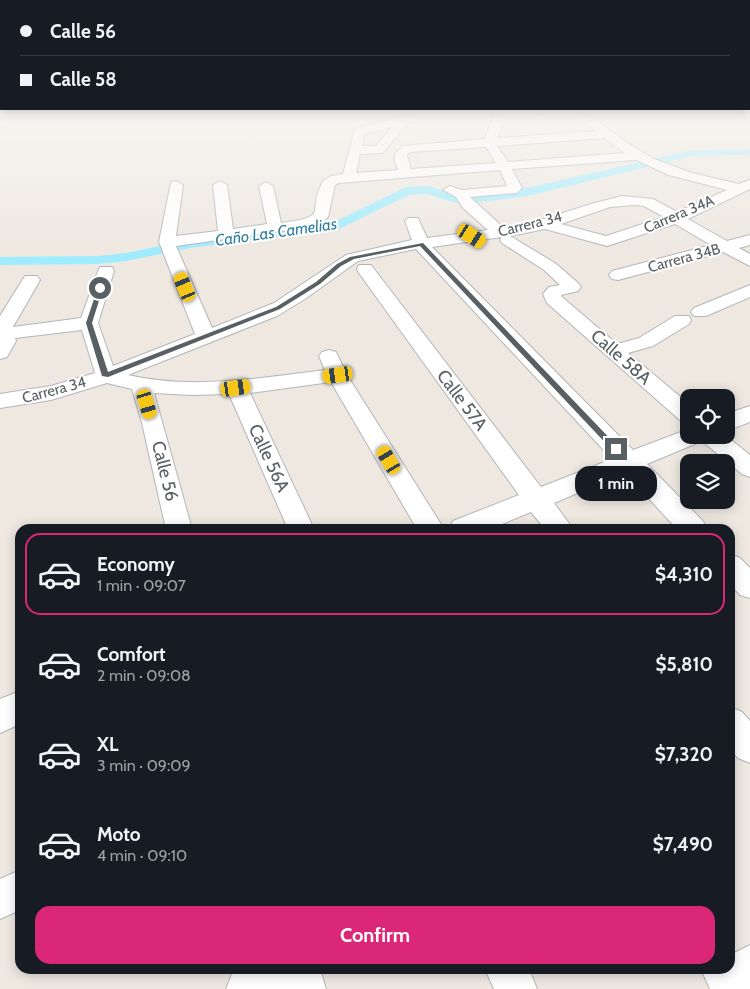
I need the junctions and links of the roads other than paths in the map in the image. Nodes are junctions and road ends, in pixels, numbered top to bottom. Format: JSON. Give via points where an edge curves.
{"nodes":[{"id":1,"x":354,"y":158,"type":"edge"},
{"id":2,"x":401,"y":158,"type":"edge"},
{"id":3,"x":499,"y":158,"type":"edge"},
{"id":4,"x":609,"y":158,"type":"edge"},
{"id":5,"x":643,"y":158,"type":"edge"},
{"id":6,"x":504,"y":166,"type":"junction"},
{"id":7,"x":436,"y":170,"type":"junction"},
{"id":8,"x":406,"y":172,"type":"junction"},
{"id":9,"x":349,"y":177,"type":"junction"},
{"id":10,"x":220,"y":184,"type":"dead end"},
{"id":11,"x":176,"y":185,"type":"dead end"},
{"id":12,"x":266,"y":186,"type":"dead end"},
{"id":13,"x":744,"y":186,"type":"edge"},
{"id":14,"x":464,"y":198,"type":"junction"},
{"id":15,"x":677,"y":218,"type":"junction"},
{"id":16,"x":413,"y":221,"type":"dead end"},
{"id":17,"x":545,"y":224,"type":"junction"},
{"id":18,"x":274,"y":228,"type":"junction"},
{"id":19,"x":226,"y":234,"type":"junction"},
{"id":20,"x":472,"y":236,"type":"junction"},
{"id":21,"x":504,"y":236,"type":"junction"},
{"id":22,"x":750,"y":240,"type":"edge"},
{"id":23,"x":421,"y":244,"type":"junction"},
{"id":24,"x":169,"y":247,"type":"junction"},
{"id":25,"x":725,"y":247,"type":"junction"},
{"id":26,"x":494,"y":250,"type":"dead end"},
{"id":27,"x":750,"y":261,"type":"edge"},
{"id":28,"x":365,"y":269,"type":"dead end"},
{"id":29,"x":106,"y":271,"type":"dead end"},
{"id":30,"x":618,"y":275,"type":"dead end"},
{"id":31,"x":31,"y":280,"type":"dead end"},
{"id":32,"x":750,"y":290,"type":"edge"},
{"id":33,"x":700,"y":312,"type":"dead end"},
{"id":34,"x":682,"y":320,"type":"dead end"},
{"id":35,"x":89,"y":323,"type":"junction"},
{"id":36,"x":3,"y":334,"type":"edge"},
{"id":37,"x":206,"y":336,"type":"junction"},
{"id":38,"x":614,"y":351,"type":"junction"},
{"id":39,"x":0,"y":353,"type":"edge"},
{"id":40,"x":106,"y":376,"type":"junction"},
{"id":41,"x":141,"y":385,"type":"junction"},
{"id":42,"x":236,"y":388,"type":"junction"},
{"id":43,"x":0,"y":401,"type":"edge"},
{"id":44,"x":680,"y":408,"type":"edge"},
{"id":45,"x":750,"y":414,"type":"edge"},
{"id":46,"x":735,"y":419,"type":"edge"},
{"id":47,"x":680,"y":441,"type":"edge"},
{"id":48,"x":721,"y":444,"type":"edge"},
{"id":49,"x":629,"y":463,"type":"junction"},
{"id":50,"x":750,"y":468,"type":"edge"},
{"id":51,"x":535,"y":498,"type":"junction"},
{"id":52,"x":178,"y":524,"type":"edge"},
{"id":53,"x":299,"y":524,"type":"edge"},
{"id":54,"x":428,"y":524,"type":"edge"},
{"id":55,"x":474,"y":524,"type":"edge"},
{"id":56,"x":556,"y":524,"type":"edge"},
{"id":57,"x":689,"y":524,"type":"edge"},
{"id":58,"x":15,"y":709,"type":"edge"},
{"id":59,"x":0,"y":716,"type":"edge"},
{"id":60,"x":735,"y":730,"type":"edge"},
{"id":61,"x":750,"y":746,"type":"edge"},
{"id":62,"x":15,"y":892,"type":"edge"},
{"id":63,"x":0,"y":899,"type":"edge"},
{"id":64,"x":750,"y":966,"type":"edge"},
{"id":65,"x":274,"y":974,"type":"edge"},
{"id":66,"x":300,"y":974,"type":"edge"},
{"id":67,"x":508,"y":974,"type":"edge"},
{"id":68,"x":725,"y":974,"type":"edge"},
{"id":69,"x":248,"y":989,"type":"edge"},
{"id":70,"x":305,"y":989,"type":"edge"},
{"id":71,"x":516,"y":989,"type":"edge"},
{"id":72,"x":735,"y":989,"type":"edge"},
{"id":73,"x":742,"y":989,"type":"edge"}],
"edges":[{"from":1,"to":9,"type":"street"},
{"from":2,"to":8,"type":"street"},
{"from":3,"to":6,"type":"street"},
{"from":4,"to":6,"type":"street"},
{"from":5,"to":13,"type":"street","via":[[671,170]]},
{"from":6,"to":7,"type":"street"},
{"from":6,"to":14,"type":"street","via":[[515,186],[512,190]]},
{"from":7,"to":8,"type":"street"},
{"from":7,"to":14,"type":"street","via":[[444,186]]},
{"from":8,"to":9,"type":"street"},
{"from":9,"to":18,"type":"street","via":[[332,180],[321,217],[313,223]]},
{"from":10,"to":19,"type":"street"},
{"from":11,"to":24,"type":"street"},
{"from":12,"to":18,"type":"street"},
{"from":13,"to":15,"type":"street","name":"Carrera 34A"},
{"from":14,"to":21,"type":"street"},
{"from":15,"to":17,"type":"street","name":"Carrera 34A","via":[[607,241]]},
{"from":15,"to":17,"type":"street","name":"Carrera 34","via":[[643,201],[605,204]]},
{"from":15,"to":25,"type":"street"},
{"from":16,"to":23,"type":"street"},
{"from":17,"to":21,"type":"street","name":"Carrera 34"},
{"from":18,"to":19,"type":"street"},
{"from":19,"to":24,"type":"street"},
{"from":20,"to":21,"type":"street","name":"Carrera 34"},
{"from":20,"to":23,"type":"street","name":"Carrera 34"},
{"from":20,"to":26,"type":"street"},
{"from":21,"to":38,"type":"street","name":"Calle 58A","via":[[549,265],[572,287],[555,291],[553,299]]},
{"from":22,"to":25,"type":"street","name":"Carrera 34B"},
{"from":23,"to":37,"type":"street","name":"Carrera 34","via":[[352,258],[278,308]]},
{"from":23,"to":49,"type":"street"},
{"from":24,"to":37,"type":"street"},
{"from":25,"to":27,"type":"street"},
{"from":25,"to":30,"type":"street","name":"Carrera 34B"},
{"from":28,"to":51,"type":"street","name":"Calle 57A"},
{"from":29,"to":35,"type":"street"},
{"from":31,"to":36,"type":"street","via":[[3,326]]},
{"from":32,"to":33,"type":"street"},
{"from":34,"to":38,"type":"street","via":[[646,342]]},
{"from":35,"to":36,"type":"street"},
{"from":35,"to":40,"type":"street"},
{"from":36,"to":39,"type":"street","via":[[6,341]]},
{"from":37,"to":40,"type":"street","name":"Carrera 34"},
{"from":38,"to":44,"type":"street","name":"Calle 58A"},
{"from":40,"to":41,"type":"street"},
{"from":40,"to":43,"type":"street","name":"Carrera 34","via":[[47,394]]},
{"from":41,"to":42,"type":"street"},
{"from":41,"to":52,"type":"street","name":"Calle 56"},
{"from":42,"to":53,"type":"street","name":"Calle 56A"},
{"from":42,"to":54,"type":"street","via":[[333,366]]},
{"from":45,"to":46,"type":"street"},
{"from":47,"to":49,"type":"street"},
{"from":48,"to":50,"type":"street"},
{"from":49,"to":51,"type":"street"},
{"from":49,"to":57,"type":"street"},
{"from":51,"to":55,"type":"street"},
{"from":51,"to":56,"type":"street","name":"Calle 57A"},
{"from":58,"to":59,"type":"street"},
{"from":60,"to":61,"type":"street"},
{"from":62,"to":63,"type":"street"},
{"from":64,"to":73,"type":"street"},
{"from":65,"to":69,"type":"street"},
{"from":66,"to":70,"type":"street"},
{"from":67,"to":71,"type":"street"},
{"from":68,"to":72,"type":"street"}]}
